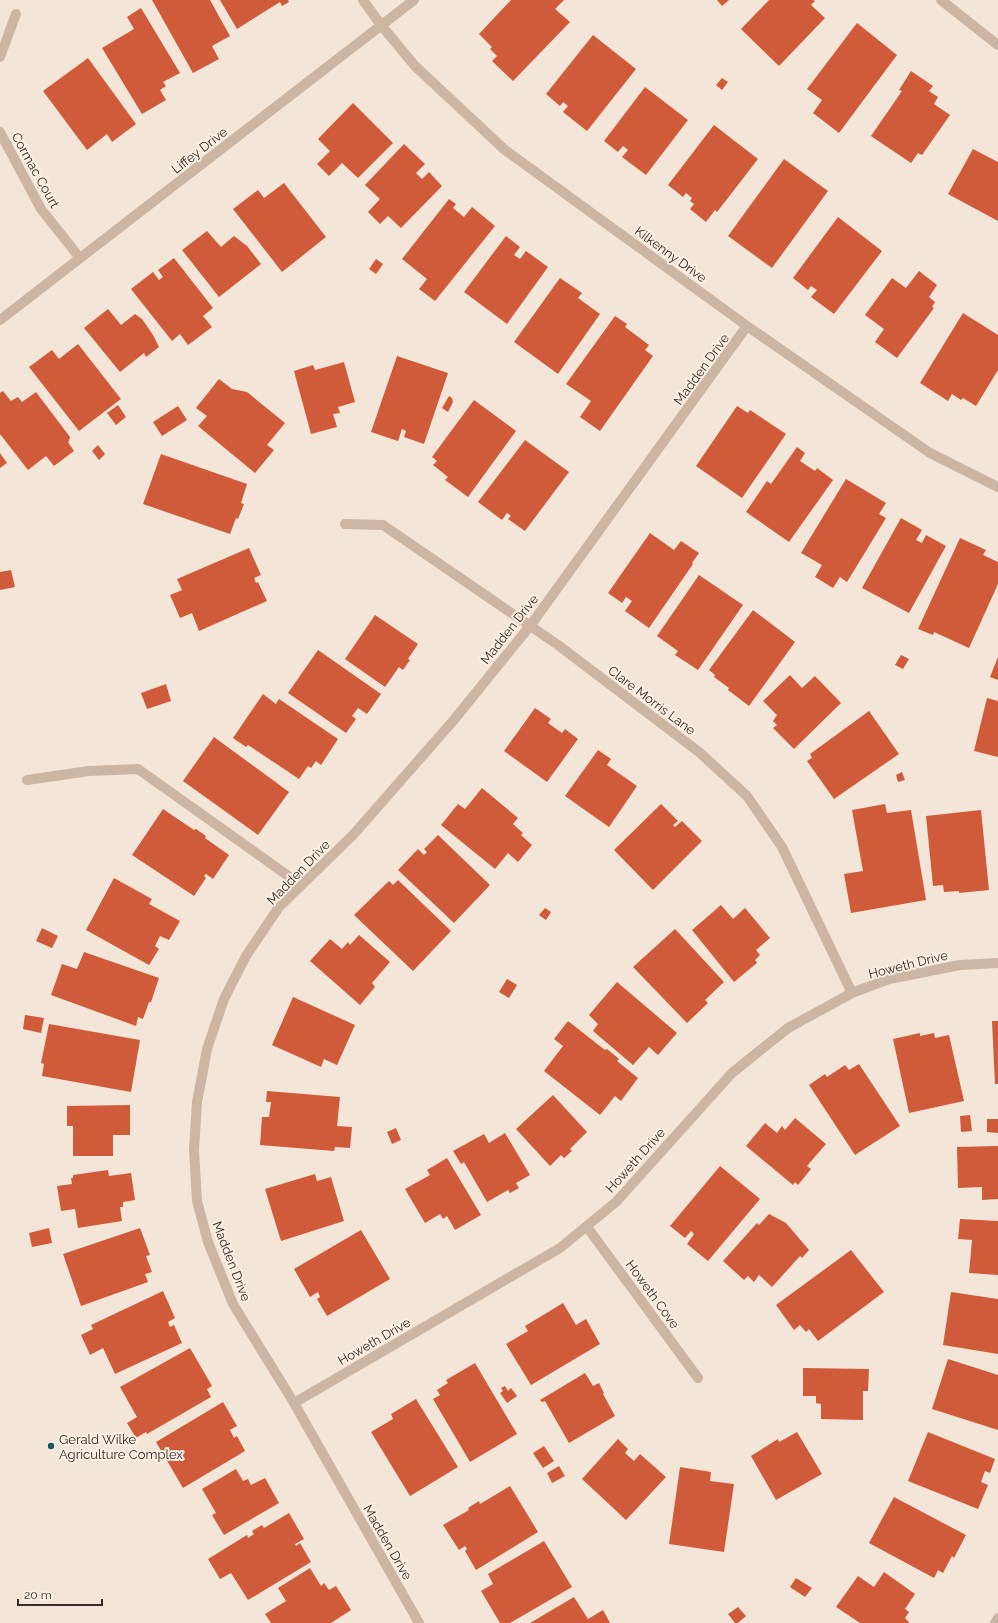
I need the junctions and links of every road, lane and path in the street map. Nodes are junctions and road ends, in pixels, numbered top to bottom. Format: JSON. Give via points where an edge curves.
{"nodes":[{"id":1,"x":363,"y":0,"type":"edge"},
{"id":2,"x":414,"y":0,"type":"edge"},
{"id":3,"x":942,"y":0,"type":"edge"},
{"id":4,"x":16,"y":14,"type":"dead end"},
{"id":5,"x":381,"y":25,"type":"junction"},
{"id":6,"x":998,"y":44,"type":"edge"},
{"id":7,"x":0,"y":56,"type":"edge"},
{"id":8,"x":0,"y":132,"type":"edge"},
{"id":9,"x":80,"y":258,"type":"junction"},
{"id":10,"x":0,"y":320,"type":"edge"},
{"id":11,"x":747,"y":326,"type":"junction"},
{"id":12,"x":998,"y":488,"type":"edge"},
{"id":13,"x":345,"y":524,"type":"dead end"},
{"id":14,"x":530,"y":626,"type":"junction"},
{"id":15,"x":26,"y":780,"type":"dead end"},
{"id":16,"x":302,"y":885,"type":"junction"},
{"id":17,"x":998,"y":963,"type":"edge"},
{"id":18,"x":852,"y":993,"type":"junction"},
{"id":19,"x":587,"y":1227,"type":"junction"},
{"id":20,"x":698,"y":1378,"type":"dead end"},
{"id":21,"x":294,"y":1403,"type":"junction"},
{"id":22,"x":998,"y":1618,"type":"edge"},
{"id":23,"x":419,"y":1623,"type":"edge"},
{"id":24,"x":995,"y":1623,"type":"edge"}],
"edges":[{"from":1,"to":5,"type":"street","name":"Kilkenny Drive"},
{"from":2,"to":5,"type":"street","name":"Liffey Drive"},
{"from":3,"to":6,"type":"street"},
{"from":4,"to":7,"type":"street"},
{"from":5,"to":9,"type":"street","name":"Liffey Drive"},
{"from":5,"to":11,"type":"street","name":"Kilkenny Drive","via":[[415,66],[505,150]]},
{"from":8,"to":9,"type":"street","name":"Cormac Court","via":[[41,209]]},
{"from":9,"to":10,"type":"street","name":"Liffey Drive"},
{"from":11,"to":12,"type":"street","name":"Kilkenny Drive","via":[[930,453]]},
{"from":11,"to":14,"type":"street","name":"Madden Drive"},
{"from":13,"to":14,"type":"street","name":"Clare Morris Lane","via":[[383,525]]},
{"from":14,"to":16,"type":"street","name":"Madden Drive","via":[[453,721],[353,835]]},
{"from":14,"to":18,"type":"street","name":"Clare Morris Lane","via":[[699,752],[747,796],[782,847]]},
{"from":15,"to":16,"type":"street","via":[[89,771],[138,770]]},
{"from":16,"to":21,"type":"street","name":"Madden Drive","via":[[279,906],[246,956],[224,999],[207,1049],[197,1102],[194,1150],[197,1201],[208,1242],[233,1304]]},
{"from":17,"to":18,"type":"street","name":"Howeth Drive","via":[[960,965],[889,979]]},
{"from":18,"to":19,"type":"street","name":"Howeth Drive","via":[[788,1028],[732,1073],[616,1202]]},
{"from":19,"to":20,"type":"street","name":"Howeth Cove"},
{"from":19,"to":21,"type":"street","name":"Howeth Drive","via":[[560,1248]]},
{"from":21,"to":23,"type":"street","name":"Madden Drive"},
{"from":22,"to":24,"type":"street"}]}
